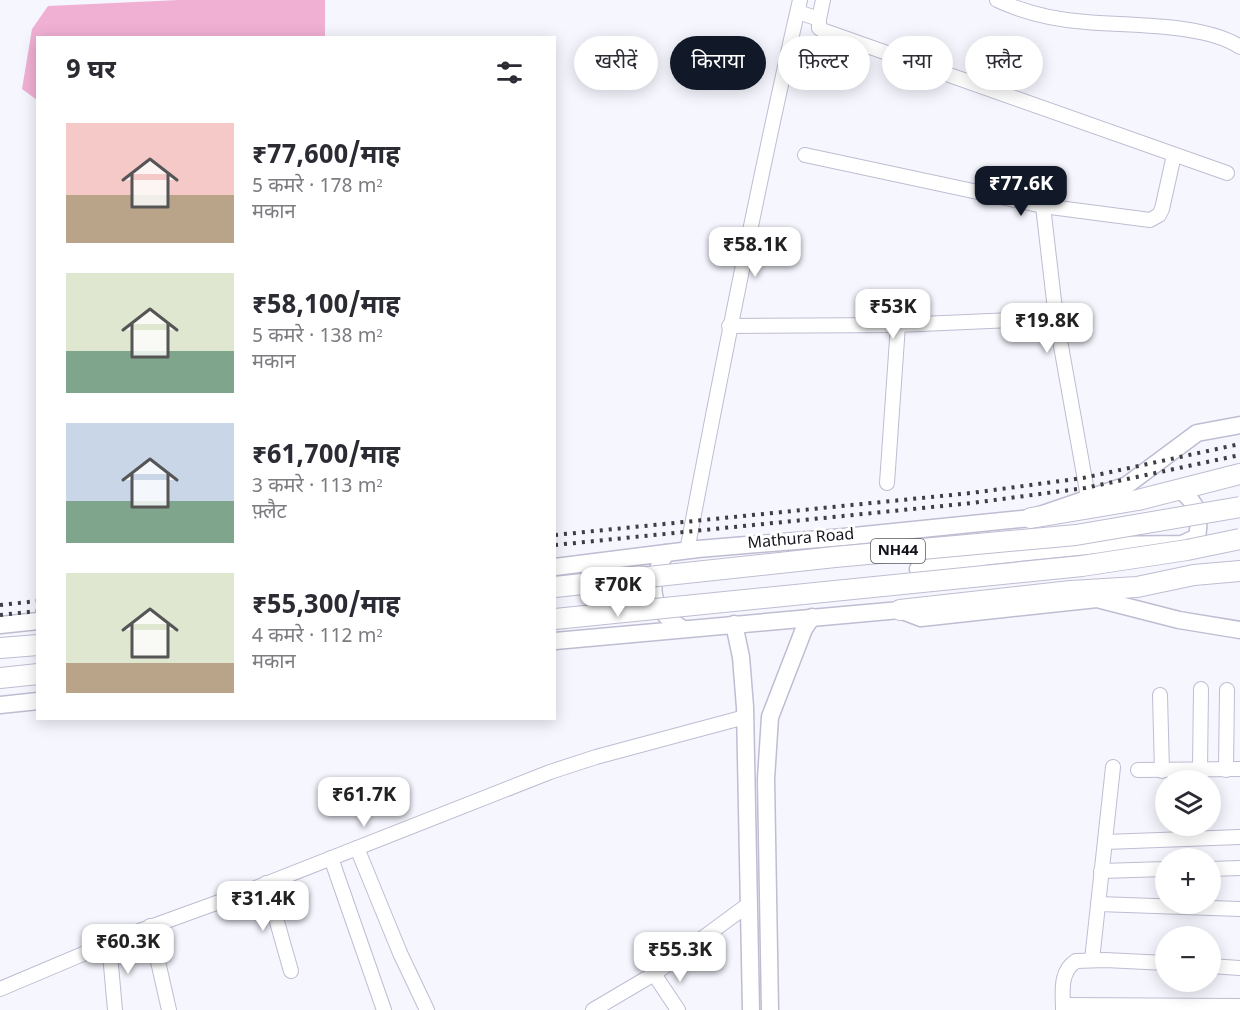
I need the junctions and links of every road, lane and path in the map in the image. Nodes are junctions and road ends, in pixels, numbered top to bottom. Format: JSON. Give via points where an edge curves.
{"nodes":[{"id":1,"x":823,"y":0,"type":"edge"},
{"id":2,"x":997,"y":0,"type":"edge"},
{"id":3,"x":799,"y":6,"type":"edge"},
{"id":4,"x":819,"y":19,"type":"junction"},
{"id":5,"x":1240,"y":47,"type":"edge"},
{"id":6,"x":805,"y":154,"type":"dead end"},
{"id":7,"x":1174,"y":155,"type":"junction"},
{"id":8,"x":1227,"y":173,"type":"dead end"},
{"id":9,"x":1043,"y":206,"type":"junction"},
{"id":10,"x":1056,"y":318,"type":"junction"},
{"id":11,"x":898,"y":325,"type":"junction"},
{"id":12,"x":729,"y":326,"type":"junction"},
{"id":13,"x":1240,"y":425,"type":"edge"},
{"id":14,"x":1240,"y":474,"type":"edge"},
{"id":15,"x":887,"y":483,"type":"dead end"},
{"id":16,"x":1180,"y":490,"type":"junction"},
{"id":17,"x":1089,"y":497,"type":"junction"},
{"id":18,"x":1240,"y":507,"type":"edge"},
{"id":19,"x":1030,"y":518,"type":"junction"},
{"id":20,"x":902,"y":531,"type":"junction"},
{"id":21,"x":1240,"y":539,"type":"edge"},
{"id":22,"x":687,"y":551,"type":"junction"},
{"id":23,"x":666,"y":553,"type":"junction"},
{"id":24,"x":1240,"y":563,"type":"edge"},
{"id":25,"x":556,"y":567,"type":"edge"},
{"id":26,"x":918,"y":569,"type":"junction"},
{"id":27,"x":1240,"y":571,"type":"edge"},
{"id":28,"x":1194,"y":575,"type":"junction"},
{"id":29,"x":556,"y":587,"type":"edge"},
{"id":30,"x":908,"y":609,"type":"junction"},
{"id":31,"x":813,"y":617,"type":"junction"},
{"id":32,"x":556,"y":619,"type":"edge"},
{"id":33,"x":36,"y":621,"type":"edge"},
{"id":34,"x":735,"y":624,"type":"junction"},
{"id":35,"x":0,"y":625,"type":"edge"},
{"id":36,"x":683,"y":629,"type":"junction"},
{"id":37,"x":1240,"y":630,"type":"edge"},
{"id":38,"x":556,"y":641,"type":"edge"},
{"id":39,"x":36,"y":645,"type":"edge"},
{"id":40,"x":0,"y":648,"type":"edge"},
{"id":41,"x":36,"y":674,"type":"edge"},
{"id":42,"x":0,"y":678,"type":"edge"},
{"id":43,"x":1200,"y":689,"type":"dead end"},
{"id":44,"x":1227,"y":690,"type":"dead end"},
{"id":45,"x":1160,"y":695,"type":"dead end"},
{"id":46,"x":36,"y":701,"type":"edge"},
{"id":47,"x":0,"y":705,"type":"edge"},
{"id":48,"x":746,"y":717,"type":"junction"},
{"id":49,"x":1113,"y":767,"type":"dead end"},
{"id":50,"x":1138,"y":770,"type":"dead end"},
{"id":51,"x":1162,"y":770,"type":"edge"},
{"id":52,"x":1200,"y":770,"type":"edge"},
{"id":53,"x":1233,"y":770,"type":"edge"},
{"id":54,"x":1155,"y":771,"type":"edge"},
{"id":55,"x":1240,"y":837,"type":"edge"},
{"id":56,"x":1104,"y":842,"type":"junction"},
{"id":57,"x":357,"y":848,"type":"junction"},
{"id":58,"x":331,"y":858,"type":"junction"},
{"id":59,"x":1221,"y":868,"type":"edge"},
{"id":60,"x":1240,"y":868,"type":"edge"},
{"id":61,"x":1155,"y":869,"type":"edge"},
{"id":62,"x":1101,"y":871,"type":"junction"},
{"id":63,"x":266,"y":884,"type":"junction"},
{"id":64,"x":749,"y":904,"type":"junction"},
{"id":65,"x":1098,"y":904,"type":"junction"},
{"id":66,"x":1240,"y":909,"type":"edge"},
{"id":67,"x":150,"y":926,"type":"junction"},
{"id":68,"x":109,"y":943,"type":"junction"},
{"id":69,"x":1092,"y":960,"type":"junction"},
{"id":70,"x":1155,"y":963,"type":"edge"},
{"id":71,"x":1221,"y":967,"type":"edge"},
{"id":72,"x":1240,"y":968,"type":"edge"},
{"id":73,"x":291,"y":971,"type":"dead end"},
{"id":74,"x":654,"y":974,"type":"junction"},
{"id":75,"x":0,"y":989,"type":"edge"},
{"id":76,"x":1240,"y":1006,"type":"edge"},
{"id":77,"x":1063,"y":1007,"type":"edge"},
{"id":78,"x":115,"y":1010,"type":"edge"},
{"id":79,"x":169,"y":1010,"type":"edge"},
{"id":80,"x":384,"y":1010,"type":"edge"},
{"id":81,"x":427,"y":1010,"type":"edge"},
{"id":82,"x":593,"y":1010,"type":"edge"},
{"id":83,"x":678,"y":1010,"type":"edge"},
{"id":84,"x":751,"y":1010,"type":"edge"},
{"id":85,"x":770,"y":1010,"type":"edge"}],
"edges":[{"from":1,"to":4,"type":"street"},
{"from":2,"to":5,"type":"street","via":[[1040,16],[1169,28],[1224,38]]},
{"from":3,"to":4,"type":"street"},
{"from":3,"to":12,"type":"street"},
{"from":4,"to":7,"type":"street","via":[[822,30]]},
{"from":6,"to":9,"type":"street"},
{"from":7,"to":8,"type":"street"},
{"from":7,"to":9,"type":"street","via":[[1162,209],[1156,218]]},
{"from":9,"to":10,"type":"street"},
{"from":10,"to":11,"type":"street"},
{"from":10,"to":17,"type":"street"},
{"from":11,"to":12,"type":"street"},
{"from":11,"to":15,"type":"street"},
{"from":12,"to":22,"type":"street"},
{"from":13,"to":17,"type":"main road","name":"Mathura Road","via":[[1197,433],[1127,485]]},
{"from":14,"to":16,"type":"highway"},
{"from":16,"to":19,"type":"highway"},
{"from":16,"to":26,"type":"main road","via":[[1193,501],[1200,520],[1197,537],[1182,544],[1097,545],[990,556]]},
{"from":17,"to":19,"type":"main road","name":"Mathura Road"},
{"from":18,"to":29,"type":"highway","name":"Mathura Road","number":"NH44","bridge":true,"via":[[1076,535]]},
{"from":19,"to":20,"type":"main road","name":"Mathura Road"},
{"from":20,"to":22,"type":"main road","name":"Mathura Road"},
{"from":20,"to":26,"type":"main road"},
{"from":21,"to":32,"type":"highway","number":"NH44","bridge":true,"via":[[1082,566]]},
{"from":22,"to":23,"type":"main road","name":"Mathura Road"},
{"from":23,"to":25,"type":"main road","name":"Mathura Road"},
{"from":23,"to":36,"type":"main road","via":[[653,585],[656,602],[665,618]]},
{"from":24,"to":28,"type":"street"},
{"from":26,"to":30,"type":"main road"},
{"from":27,"to":28,"type":"highway"},
{"from":28,"to":30,"type":"highway","via":[[1137,587]]},
{"from":30,"to":31,"type":"main road"},
{"from":30,"to":37,"type":"main road","via":[[921,618],[1097,599],[1179,620]]},
{"from":31,"to":34,"type":"main road"},
{"from":31,"to":85,"type":"main road","via":[[804,629],[770,717],[766,779]]},
{"from":33,"to":35,"type":"main road"},
{"from":34,"to":36,"type":"main road"},
{"from":34,"to":48,"type":"main road"},
{"from":36,"to":38,"type":"main road"},
{"from":39,"to":40,"type":"highway"},
{"from":41,"to":42,"type":"highway"},
{"from":43,"to":52,"type":"street"},
{"from":44,"to":53,"type":"street"},
{"from":45,"to":51,"type":"street"},
{"from":46,"to":47,"type":"main road"},
{"from":48,"to":57,"type":"street","via":[[550,772]]},
{"from":48,"to":64,"type":"main road"},
{"from":49,"to":56,"type":"street"},
{"from":50,"to":54,"type":"street"},
{"from":55,"to":56,"type":"street"},
{"from":56,"to":62,"type":"street"},
{"from":57,"to":58,"type":"street"},
{"from":57,"to":81,"type":"street"},
{"from":58,"to":63,"type":"street"},
{"from":58,"to":80,"type":"street"},
{"from":59,"to":60,"type":"street"},
{"from":61,"to":62,"type":"street"},
{"from":62,"to":65,"type":"street"},
{"from":63,"to":67,"type":"street"},
{"from":63,"to":73,"type":"street"},
{"from":64,"to":74,"type":"street"},
{"from":64,"to":84,"type":"main road"},
{"from":65,"to":66,"type":"street"},
{"from":65,"to":69,"type":"street"},
{"from":67,"to":68,"type":"street"},
{"from":67,"to":79,"type":"street"},
{"from":68,"to":75,"type":"street"},
{"from":68,"to":78,"type":"street"},
{"from":69,"to":70,"type":"street"},
{"from":69,"to":77,"type":"street","via":[[1076,961],[1066,971]]},
{"from":71,"to":72,"type":"street"},
{"from":74,"to":82,"type":"street"},
{"from":74,"to":83,"type":"street"},
{"from":76,"to":77,"type":"street"}]}
